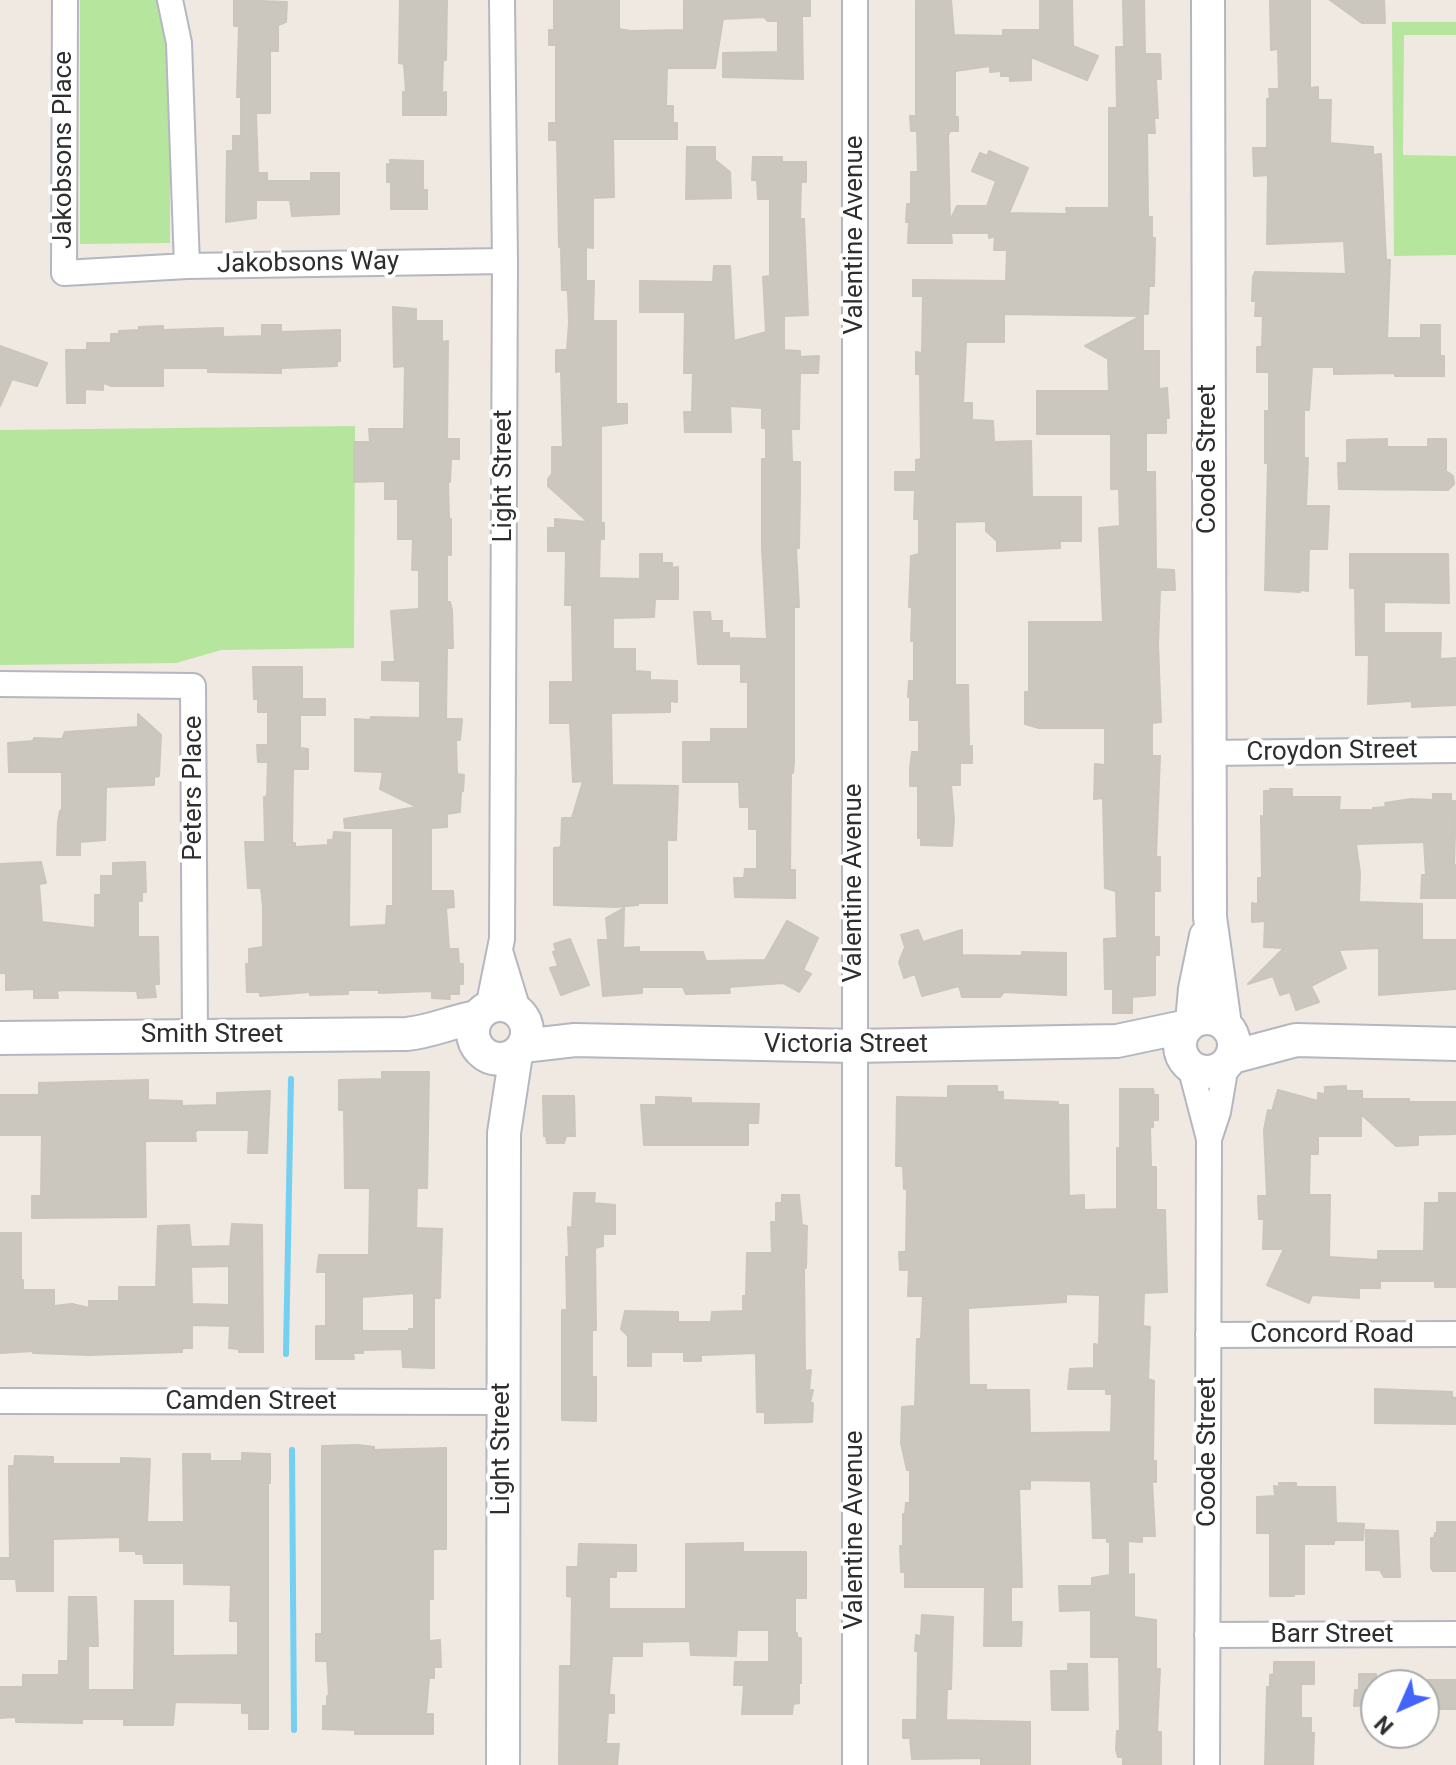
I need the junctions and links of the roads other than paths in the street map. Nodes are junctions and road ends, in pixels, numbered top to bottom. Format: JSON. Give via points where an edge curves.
{"nodes":[{"id":1,"x":65,"y":0,"type":"edge"},
{"id":2,"x":170,"y":0,"type":"edge"},
{"id":3,"x":502,"y":0,"type":"edge"},
{"id":4,"x":855,"y":0,"type":"edge"},
{"id":5,"x":1208,"y":0,"type":"edge"},
{"id":6,"x":505,"y":261,"type":"junction"},
{"id":7,"x":187,"y":266,"type":"junction"},
{"id":8,"x":0,"y":684,"type":"edge"},
{"id":9,"x":1456,"y":750,"type":"edge"},
{"id":10,"x":1208,"y":753,"type":"junction"},
{"id":11,"x":1210,"y":917,"type":"junction"},
{"id":12,"x":500,"y":1031,"type":"junction"},
{"id":13,"x":195,"y":1035,"type":"junction"},
{"id":14,"x":0,"y":1038,"type":"edge"},
{"id":15,"x":1188,"y":1042,"type":"junction"},
{"id":16,"x":1228,"y":1044,"type":"junction"},
{"id":17,"x":1456,"y":1044,"type":"edge"},
{"id":18,"x":854,"y":1046,"type":"junction"},
{"id":19,"x":1209,"y":1139,"type":"junction"},
{"id":20,"x":1456,"y":1334,"type":"edge"},
{"id":21,"x":1208,"y":1335,"type":"junction"},
{"id":22,"x":0,"y":1401,"type":"edge"},
{"id":23,"x":502,"y":1402,"type":"junction"},
{"id":24,"x":1456,"y":1634,"type":"edge"},
{"id":25,"x":1207,"y":1635,"type":"junction"},
{"id":26,"x":503,"y":1765,"type":"edge"},
{"id":27,"x":855,"y":1765,"type":"edge"},
{"id":28,"x":1207,"y":1765,"type":"edge"}],
"edges":[{"from":1,"to":7,"type":"street","name":"Jakobsons Place","via":[[64,273]]},
{"from":2,"to":7,"type":"street","name":"Jakobsons Way","via":[[179,43]]},
{"from":3,"to":6,"type":"street","name":"Light Street"},
{"from":4,"to":18,"type":"street","name":"Valentine Avenue"},
{"from":5,"to":10,"type":"street","name":"Coode Street"},
{"from":6,"to":7,"type":"street","name":"Jakobsons Way"},
{"from":6,"to":12,"type":"street","name":"Light Street"},
{"from":8,"to":13,"type":"street","name":"Peters Place","via":[[193,686]]},
{"from":9,"to":10,"type":"street","name":"Croydon Street"},
{"from":10,"to":11,"type":"street","name":"Coode Street"},
{"from":11,"to":15,"type":"street","name":"Coode Street"},
{"from":11,"to":16,"type":"street","name":"Coode Street"},
{"from":12,"to":13,"type":"street","name":"Smith Street","via":[[455,1021],[423,1033]]},
{"from":12,"to":18,"type":"street","name":"Victoria Street","via":[[575,1040]]},
{"from":12,"to":23,"type":"street","name":"Light Street"},
{"from":13,"to":14,"type":"street","name":"Smith Street"},
{"from":15,"to":16,"type":"street","via":[[1209,1018]]},
{"from":15,"to":16,"type":"street","via":[[1197,1070],[1212,1072]]},
{"from":15,"to":18,"type":"street","name":"Victoria Street"},
{"from":15,"to":19,"type":"street","name":"Coode Street"},
{"from":16,"to":17,"type":"street","via":[[1277,1031],[1296,1040]]},
{"from":16,"to":19,"type":"street","name":"Coode Street"},
{"from":18,"to":27,"type":"street","name":"Valentine Avenue"},
{"from":19,"to":21,"type":"street","name":"Coode Street"},
{"from":20,"to":21,"type":"street","name":"Concord Road"},
{"from":21,"to":25,"type":"street","name":"Coode Street"},
{"from":22,"to":23,"type":"street","name":"Camden Street"},
{"from":23,"to":26,"type":"street","name":"Light Street"},
{"from":24,"to":25,"type":"street","name":"Barr Street"},
{"from":25,"to":28,"type":"street","name":"Coode Street"}]}
